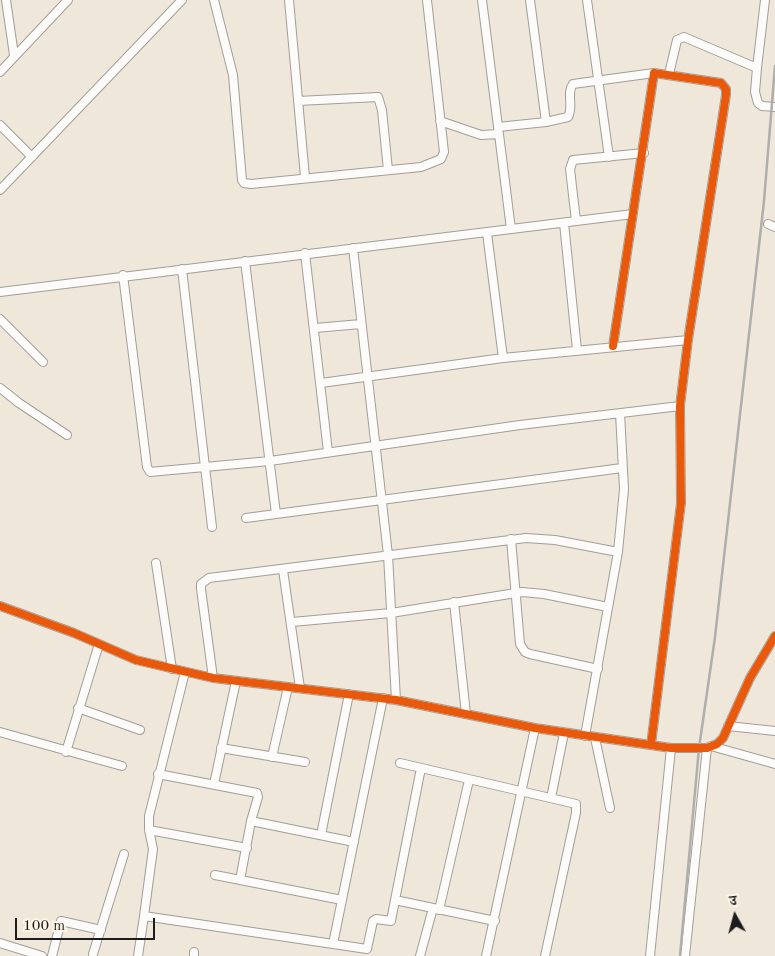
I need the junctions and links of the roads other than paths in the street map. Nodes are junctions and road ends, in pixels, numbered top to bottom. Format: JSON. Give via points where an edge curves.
{"nodes":[{"id":1,"x":6,"y":0,"type":"edge"},
{"id":2,"x":68,"y":0,"type":"edge"},
{"id":3,"x":182,"y":0,"type":"edge"},
{"id":4,"x":214,"y":0,"type":"edge"},
{"id":5,"x":289,"y":0,"type":"edge"},
{"id":6,"x":427,"y":0,"type":"edge"},
{"id":7,"x":482,"y":0,"type":"edge"},
{"id":8,"x":530,"y":0,"type":"edge"},
{"id":9,"x":587,"y":0,"type":"edge"},
{"id":10,"x":765,"y":0,"type":"edge"},
{"id":11,"x":14,"y":55,"type":"junction"},
{"id":12,"x":757,"y":68,"type":"junction"},
{"id":13,"x":0,"y":72,"type":"edge"},
{"id":14,"x":654,"y":73,"type":"junction"},
{"id":15,"x":669,"y":74,"type":"junction"},
{"id":16,"x":597,"y":80,"type":"junction"},
{"id":17,"x":298,"y":101,"type":"junction"},
{"id":18,"x":775,"y":107,"type":"edge"},
{"id":19,"x":440,"y":121,"type":"junction"},
{"id":20,"x":546,"y":122,"type":"junction"},
{"id":21,"x":0,"y":125,"type":"edge"},
{"id":22,"x":499,"y":131,"type":"junction"},
{"id":23,"x":644,"y":153,"type":"junction"},
{"id":24,"x":32,"y":157,"type":"junction"},
{"id":25,"x":609,"y":157,"type":"junction"},
{"id":26,"x":388,"y":170,"type":"junction"},
{"id":27,"x":305,"y":177,"type":"junction"},
{"id":28,"x":0,"y":190,"type":"edge"},
{"id":29,"x":633,"y":214,"type":"junction"},
{"id":30,"x":576,"y":221,"type":"junction"},
{"id":31,"x":564,"y":223,"type":"junction"},
{"id":32,"x":512,"y":229,"type":"junction"},
{"id":33,"x":487,"y":233,"type":"junction"},
{"id":34,"x":352,"y":248,"type":"junction"},
{"id":35,"x":306,"y":253,"type":"junction"},
{"id":36,"x":245,"y":261,"type":"junction"},
{"id":37,"x":182,"y":269,"type":"junction"},
{"id":38,"x":123,"y":275,"type":"junction"},
{"id":39,"x":0,"y":292,"type":"edge"},
{"id":40,"x":0,"y":319,"type":"edge"},
{"id":41,"x":361,"y":324,"type":"junction"},
{"id":42,"x":314,"y":328,"type":"junction"},
{"id":43,"x":688,"y":340,"type":"junction"},
{"id":44,"x":613,"y":346,"type":"junction"},
{"id":45,"x":577,"y":350,"type":"junction"},
{"id":46,"x":503,"y":358,"type":"junction"},
{"id":47,"x":43,"y":362,"type":"dead end"},
{"id":48,"x":368,"y":378,"type":"junction"},
{"id":49,"x":321,"y":383,"type":"junction"},
{"id":50,"x":0,"y":388,"type":"edge"},
{"id":51,"x":680,"y":406,"type":"junction"},
{"id":52,"x":620,"y":412,"type":"junction"},
{"id":53,"x":67,"y":435,"type":"dead end"},
{"id":54,"x":375,"y":446,"type":"junction"},
{"id":55,"x":328,"y":452,"type":"junction"},
{"id":56,"x":270,"y":461,"type":"junction"},
{"id":57,"x":206,"y":467,"type":"junction"},
{"id":58,"x":622,"y":468,"type":"junction"},
{"id":59,"x":381,"y":500,"type":"junction"},
{"id":60,"x":276,"y":514,"type":"junction"},
{"id":61,"x":246,"y":518,"type":"dead end"},
{"id":62,"x":212,"y":528,"type":"dead end"},
{"id":63,"x":511,"y":539,"type":"junction"},
{"id":64,"x":618,"y":552,"type":"junction"},
{"id":65,"x":388,"y":555,"type":"junction"},
{"id":66,"x":156,"y":563,"type":"dead end"},
{"id":67,"x":284,"y":570,"type":"junction"},
{"id":68,"x":515,"y":593,"type":"junction"},
{"id":69,"x":454,"y":602,"type":"junction"},
{"id":70,"x":0,"y":606,"type":"edge"},
{"id":71,"x":608,"y":606,"type":"junction"},
{"id":72,"x":391,"y":613,"type":"junction"},
{"id":73,"x":292,"y":622,"type":"junction"},
{"id":74,"x":774,"y":639,"type":"edge"},
{"id":75,"x":99,"y":644,"type":"junction"},
{"id":76,"x":172,"y":669,"type":"junction"},
{"id":77,"x":598,"y":669,"type":"junction"},
{"id":78,"x":185,"y":672,"type":"junction"},
{"id":79,"x":213,"y":678,"type":"junction"},
{"id":80,"x":236,"y":681,"type":"junction"},
{"id":81,"x":288,"y":687,"type":"junction"},
{"id":82,"x":300,"y":688,"type":"junction"},
{"id":83,"x":349,"y":694,"type":"junction"},
{"id":84,"x":384,"y":698,"type":"junction"},
{"id":85,"x":396,"y":700,"type":"junction"},
{"id":86,"x":78,"y":708,"type":"junction"},
{"id":87,"x":466,"y":714,"type":"junction"},
{"id":88,"x":728,"y":726,"type":"junction"},
{"id":89,"x":534,"y":728,"type":"junction"},
{"id":90,"x":140,"y":730,"type":"dead end"},
{"id":91,"x":775,"y":731,"type":"edge"},
{"id":92,"x":0,"y":732,"type":"edge"},
{"id":93,"x":564,"y":733,"type":"junction"},
{"id":94,"x":585,"y":736,"type":"junction"},
{"id":95,"x":595,"y":738,"type":"junction"},
{"id":96,"x":651,"y":745,"type":"junction"},
{"id":97,"x":709,"y":747,"type":"junction"},
{"id":98,"x":222,"y":748,"type":"junction"},
{"id":99,"x":671,"y":748,"type":"junction"},
{"id":100,"x":66,"y":752,"type":"junction"},
{"id":101,"x":272,"y":756,"type":"junction"},
{"id":102,"x":305,"y":762,"type":"dead end"},
{"id":103,"x":400,"y":763,"type":"dead end"},
{"id":104,"x":775,"y":764,"type":"edge"},
{"id":105,"x":122,"y":766,"type":"dead end"},
{"id":106,"x":421,"y":768,"type":"junction"},
{"id":107,"x":158,"y":774,"type":"junction"},
{"id":108,"x":469,"y":780,"type":"junction"},
{"id":109,"x":214,"y":784,"type":"junction"},
{"id":110,"x":522,"y":790,"type":"junction"},
{"id":111,"x":551,"y":798,"type":"junction"},
{"id":112,"x":610,"y":808,"type":"dead end"},
{"id":113,"x":251,"y":821,"type":"junction"},
{"id":114,"x":149,"y":830,"type":"junction"},
{"id":115,"x":321,"y":835,"type":"junction"},
{"id":116,"x":354,"y":842,"type":"junction"},
{"id":117,"x":247,"y":848,"type":"junction"},
{"id":118,"x":124,"y":854,"type":"dead end"},
{"id":119,"x":216,"y":875,"type":"dead end"},
{"id":120,"x":240,"y":880,"type":"junction"},
{"id":121,"x":342,"y":900,"type":"junction"},
{"id":122,"x":395,"y":900,"type":"junction"},
{"id":123,"x":436,"y":909,"type":"junction"},
{"id":124,"x":144,"y":916,"type":"junction"},
{"id":125,"x":495,"y":921,"type":"junction"},
{"id":126,"x":101,"y":930,"type":"junction"},
{"id":127,"x":0,"y":943,"type":"edge"},
{"id":128,"x":333,"y":944,"type":"junction"},
{"id":129,"x":366,"y":953,"type":"edge"},
{"id":130,"x":93,"y":954,"type":"dead end"},
{"id":131,"x":42,"y":956,"type":"edge"},
{"id":132,"x":52,"y":956,"type":"edge"},
{"id":133,"x":138,"y":956,"type":"edge"},
{"id":134,"x":420,"y":956,"type":"edge"},
{"id":135,"x":486,"y":956,"type":"edge"},
{"id":136,"x":545,"y":956,"type":"edge"},
{"id":137,"x":650,"y":956,"type":"edge"},
{"id":138,"x":685,"y":956,"type":"edge"}],
"edges":[{"from":1,"to":11,"type":"street"},
{"from":2,"to":11,"type":"street"},
{"from":3,"to":24,"type":"street"},
{"from":4,"to":27,"type":"street","via":[[233,75],[242,180],[251,184]]},
{"from":5,"to":17,"type":"street"},
{"from":6,"to":19,"type":"street"},
{"from":7,"to":22,"type":"street"},
{"from":8,"to":20,"type":"street"},
{"from":9,"to":16,"type":"street"},
{"from":10,"to":12,"type":"street"},
{"from":11,"to":13,"type":"street"},
{"from":12,"to":15,"type":"street","via":[[682,37],[677,40]]},
{"from":12,"to":18,"type":"street","via":[[755,92],[758,103]]},
{"from":14,"to":15,"type":"street"},
{"from":14,"to":16,"type":"street"},
{"from":14,"to":23,"type":"street"},
{"from":15,"to":43,"type":"street","via":[[721,83],[726,89]]},
{"from":16,"to":20,"type":"street","via":[[573,84],[568,117]]},
{"from":16,"to":25,"type":"street"},
{"from":17,"to":26,"type":"street","via":[[378,97]]},
{"from":17,"to":27,"type":"street"},
{"from":19,"to":22,"type":"street","via":[[481,135]]},
{"from":19,"to":26,"type":"street","via":[[444,152],[441,159],[421,167]]},
{"from":20,"to":22,"type":"street"},
{"from":21,"to":24,"type":"street"},
{"from":22,"to":32,"type":"street"},
{"from":23,"to":25,"type":"street"},
{"from":23,"to":29,"type":"street"},
{"from":24,"to":28,"type":"street"},
{"from":25,"to":30,"type":"street","via":[[579,159],[570,164]]},
{"from":26,"to":27,"type":"street"},
{"from":29,"to":30,"type":"street"},
{"from":29,"to":44,"type":"street"},
{"from":30,"to":31,"type":"street"},
{"from":31,"to":32,"type":"street"},
{"from":31,"to":45,"type":"street"},
{"from":32,"to":33,"type":"street"},
{"from":33,"to":34,"type":"street"},
{"from":33,"to":46,"type":"street"},
{"from":34,"to":35,"type":"street"},
{"from":34,"to":41,"type":"street"},
{"from":35,"to":36,"type":"street"},
{"from":35,"to":42,"type":"street"},
{"from":36,"to":37,"type":"street"},
{"from":36,"to":56,"type":"street"},
{"from":37,"to":38,"type":"street"},
{"from":37,"to":57,"type":"street"},
{"from":38,"to":39,"type":"street"},
{"from":38,"to":57,"type":"street","via":[[148,470]]},
{"from":40,"to":47,"type":"street"},
{"from":41,"to":42,"type":"street"},
{"from":41,"to":48,"type":"street"},
{"from":42,"to":49,"type":"street"},
{"from":43,"to":44,"type":"street"},
{"from":43,"to":51,"type":"street"},
{"from":44,"to":45,"type":"street"},
{"from":45,"to":46,"type":"street"},
{"from":46,"to":48,"type":"street"},
{"from":48,"to":49,"type":"street"},
{"from":48,"to":54,"type":"street"},
{"from":49,"to":55,"type":"street"},
{"from":50,"to":53,"type":"street"},
{"from":51,"to":52,"type":"street"},
{"from":51,"to":96,"type":"street","via":[[681,503]]},
{"from":52,"to":54,"type":"street"},
{"from":52,"to":58,"type":"street"},
{"from":54,"to":55,"type":"street"},
{"from":54,"to":59,"type":"street"},
{"from":55,"to":56,"type":"street"},
{"from":56,"to":57,"type":"street"},
{"from":56,"to":60,"type":"street"},
{"from":57,"to":62,"type":"street"},
{"from":58,"to":59,"type":"street"},
{"from":58,"to":64,"type":"street","via":[[624,502]]},
{"from":59,"to":60,"type":"street"},
{"from":59,"to":65,"type":"street"},
{"from":60,"to":61,"type":"street"},
{"from":63,"to":64,"type":"street","via":[[544,538]]},
{"from":63,"to":65,"type":"street"},
{"from":63,"to":68,"type":"street"},
{"from":64,"to":71,"type":"street"},
{"from":65,"to":67,"type":"street"},
{"from":65,"to":72,"type":"street"},
{"from":66,"to":76,"type":"street"},
{"from":67,"to":73,"type":"street"},
{"from":67,"to":79,"type":"street","via":[[209,578],[201,584]]},
{"from":68,"to":69,"type":"street"},
{"from":68,"to":71,"type":"street","via":[[544,594]]},
{"from":68,"to":77,"type":"street","via":[[520,644],[525,652]]},
{"from":69,"to":72,"type":"street"},
{"from":69,"to":87,"type":"street"},
{"from":70,"to":75,"type":"street"},
{"from":71,"to":77,"type":"street"},
{"from":72,"to":73,"type":"street"},
{"from":72,"to":85,"type":"street"},
{"from":73,"to":82,"type":"street"},
{"from":74,"to":88,"type":"street","via":[[750,678]]},
{"from":75,"to":76,"type":"street","via":[[136,660]]},
{"from":75,"to":86,"type":"street"},
{"from":76,"to":78,"type":"street"},
{"from":77,"to":94,"type":"street"},
{"from":78,"to":79,"type":"street"},
{"from":78,"to":107,"type":"street"},
{"from":79,"to":80,"type":"street"},
{"from":80,"to":81,"type":"street"},
{"from":80,"to":98,"type":"street"},
{"from":81,"to":82,"type":"street"},
{"from":81,"to":101,"type":"street"},
{"from":82,"to":83,"type":"street"},
{"from":83,"to":84,"type":"street"},
{"from":83,"to":115,"type":"street"},
{"from":84,"to":85,"type":"street"},
{"from":84,"to":116,"type":"street"},
{"from":85,"to":87,"type":"street"},
{"from":86,"to":90,"type":"street"},
{"from":86,"to":100,"type":"street"},
{"from":87,"to":89,"type":"street"},
{"from":88,"to":91,"type":"street"},
{"from":88,"to":97,"type":"street","via":[[723,738]]},
{"from":89,"to":93,"type":"street"},
{"from":89,"to":110,"type":"street"},
{"from":92,"to":100,"type":"street"},
{"from":93,"to":94,"type":"street"},
{"from":93,"to":111,"type":"street"},
{"from":94,"to":95,"type":"street"},
{"from":95,"to":96,"type":"street"},
{"from":95,"to":112,"type":"street"},
{"from":96,"to":99,"type":"street"},
{"from":97,"to":99,"type":"street"},
{"from":97,"to":104,"type":"street"},
{"from":97,"to":138,"type":"street"},
{"from":98,"to":101,"type":"street"},
{"from":98,"to":109,"type":"street"},
{"from":99,"to":137,"type":"street"},
{"from":100,"to":105,"type":"street"},
{"from":101,"to":102,"type":"street"},
{"from":103,"to":106,"type":"street"},
{"from":106,"to":108,"type":"street"},
{"from":106,"to":122,"type":"street"},
{"from":107,"to":109,"type":"street"},
{"from":107,"to":114,"type":"street","via":[[148,816]]},
{"from":108,"to":110,"type":"street"},
{"from":108,"to":123,"type":"street"},
{"from":109,"to":113,"type":"street","via":[[256,793],[258,797]]},
{"from":110,"to":111,"type":"street"},
{"from":110,"to":125,"type":"street"},
{"from":111,"to":136,"type":"street","via":[[576,804],[577,808]]},
{"from":113,"to":115,"type":"street"},
{"from":113,"to":117,"type":"street"},
{"from":114,"to":117,"type":"street"},
{"from":114,"to":124,"type":"street","via":[[153,849]]},
{"from":115,"to":116,"type":"street"},
{"from":116,"to":121,"type":"street"},
{"from":117,"to":120,"type":"street"},
{"from":118,"to":126,"type":"street"},
{"from":119,"to":120,"type":"street"},
{"from":120,"to":121,"type":"street"},
{"from":121,"to":128,"type":"street"},
{"from":122,"to":123,"type":"street"},
{"from":122,"to":129,"type":"street","via":[[391,921],[373,921]]},
{"from":123,"to":125,"type":"street"},
{"from":123,"to":134,"type":"street"},
{"from":124,"to":128,"type":"street"},
{"from":124,"to":133,"type":"street"},
{"from":125,"to":135,"type":"street"},
{"from":126,"to":130,"type":"street"},
{"from":126,"to":132,"type":"street","via":[[61,921]]},
{"from":127,"to":131,"type":"street"},
{"from":128,"to":129,"type":"street"}]}
